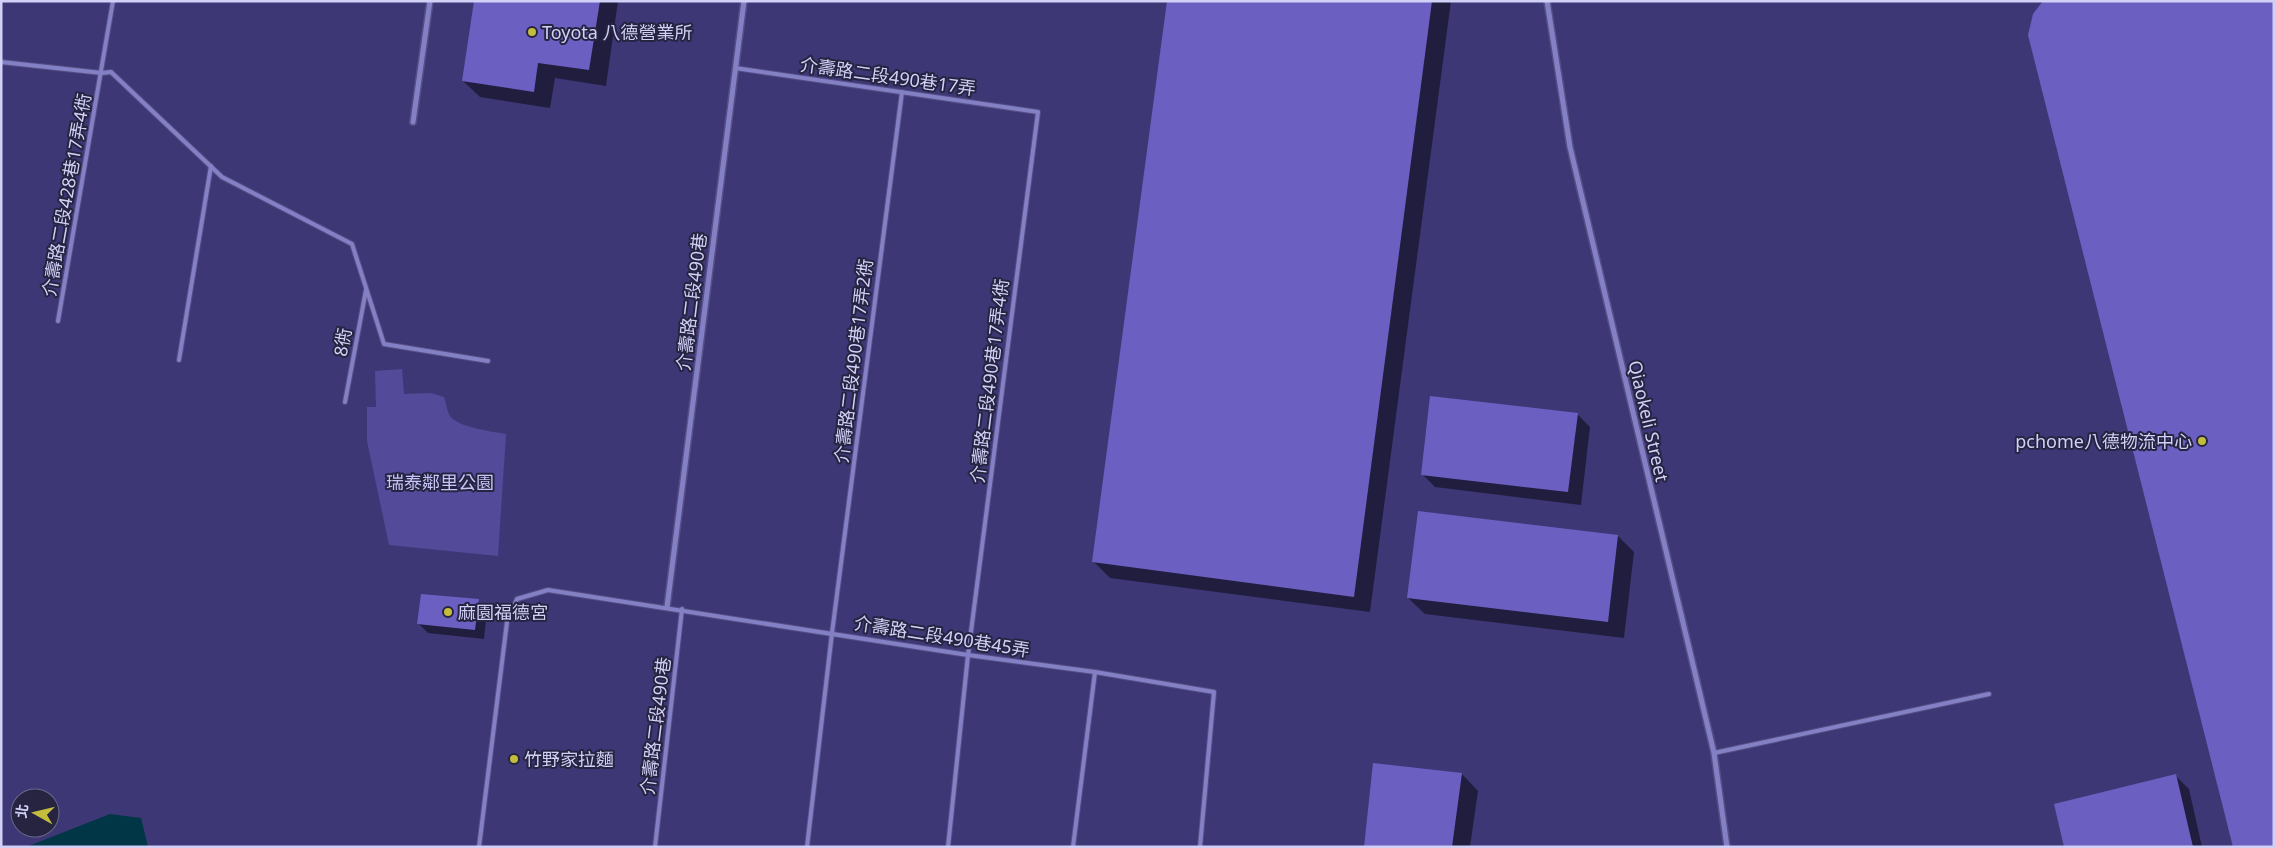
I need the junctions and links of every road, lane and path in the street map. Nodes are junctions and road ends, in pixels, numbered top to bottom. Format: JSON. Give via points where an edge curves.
{"nodes":[{"id":1,"x":113,"y":1,"type":"edge"},
{"id":2,"x":430,"y":1,"type":"edge"},
{"id":3,"x":744,"y":1,"type":"edge"},
{"id":4,"x":1547,"y":1,"type":"edge"},
{"id":5,"x":1,"y":62,"type":"edge"},
{"id":6,"x":735,"y":68,"type":"junction"},
{"id":7,"x":102,"y":73,"type":"junction"},
{"id":8,"x":902,"y":92,"type":"junction"},
{"id":9,"x":1038,"y":112,"type":"joint"},
{"id":10,"x":413,"y":122,"type":"dead end"},
{"id":11,"x":211,"y":166,"type":"junction"},
{"id":12,"x":366,"y":288,"type":"junction"},
{"id":13,"x":58,"y":321,"type":"dead end"},
{"id":14,"x":178,"y":360,"type":"dead end"},
{"id":15,"x":488,"y":361,"type":"dead end"},
{"id":16,"x":345,"y":402,"type":"dead end"},
{"id":17,"x":666,"y":607,"type":"junction"},
{"id":18,"x":682,"y":609,"type":"junction"},
{"id":19,"x":832,"y":633,"type":"junction"},
{"id":20,"x":968,"y":655,"type":"junction"},
{"id":21,"x":1095,"y":672,"type":"junction"},
{"id":22,"x":1989,"y":694,"type":"dead end"},
{"id":23,"x":1714,"y":753,"type":"junction"},
{"id":24,"x":480,"y":847,"type":"edge"},
{"id":25,"x":655,"y":847,"type":"edge"},
{"id":26,"x":807,"y":847,"type":"edge"},
{"id":27,"x":948,"y":847,"type":"edge"},
{"id":28,"x":1073,"y":847,"type":"edge"},
{"id":29,"x":1200,"y":847,"type":"edge"},
{"id":30,"x":1727,"y":847,"type":"edge"}],
"edges":[{"from":1,"to":7,"type":"lane","name":"介壽路二段428巷17弄4衖"},
{"from":2,"to":10,"type":"street"},
{"from":3,"to":6,"type":"street","name":"介壽路二段490巷"},
{"from":4,"to":23,"type":"street","name":"Qiaokeli Street","via":[[1570,147]]},
{"from":5,"to":7,"type":"lane"},
{"from":6,"to":8,"type":"lane","name":"介壽路二段490巷17弄"},
{"from":6,"to":17,"type":"street","name":"介壽路二段490巷"},
{"from":7,"to":11,"type":"lane","via":[[111,72]]},
{"from":7,"to":13,"type":"lane","name":"介壽路二段428巷17弄4衖"},
{"from":8,"to":9,"type":"lane","name":"介壽路二段490巷17弄"},
{"from":8,"to":19,"type":"lane","name":"介壽路二段490巷17弄2衖"},
{"from":9,"to":20,"type":"lane","name":"介壽路二段490巷17弄4衖"},
{"from":11,"to":12,"type":"lane","via":[[222,177],[352,244]]},
{"from":11,"to":14,"type":"lane"},
{"from":12,"to":15,"type":"lane","via":[[384,344]]},
{"from":12,"to":16,"type":"lane","name":"8衖"},
{"from":17,"to":18,"type":"lane","name":"介壽路二段490巷45弄"},
{"from":17,"to":24,"type":"lane","name":"介壽路二段490巷45弄","via":[[548,590],[517,599],[508,622]]},
{"from":18,"to":19,"type":"lane","name":"介壽路二段490巷45弄"},
{"from":18,"to":25,"type":"lane","name":"介壽路二段490巷"},
{"from":19,"to":20,"type":"lane","name":"介壽路二段490巷45弄"},
{"from":19,"to":26,"type":"lane","name":"介壽路二段490巷17弄2衖"},
{"from":20,"to":21,"type":"lane","name":"介壽路二段490巷45弄"},
{"from":20,"to":27,"type":"lane","name":"介壽路二段490巷17弄4衖"},
{"from":21,"to":28,"type":"lane"},
{"from":21,"to":29,"type":"lane","name":"介壽路二段490巷45弄","via":[[1214,692]]},
{"from":22,"to":23,"type":"lane"},
{"from":23,"to":30,"type":"street","name":"Qiaokeli Street"}]}
